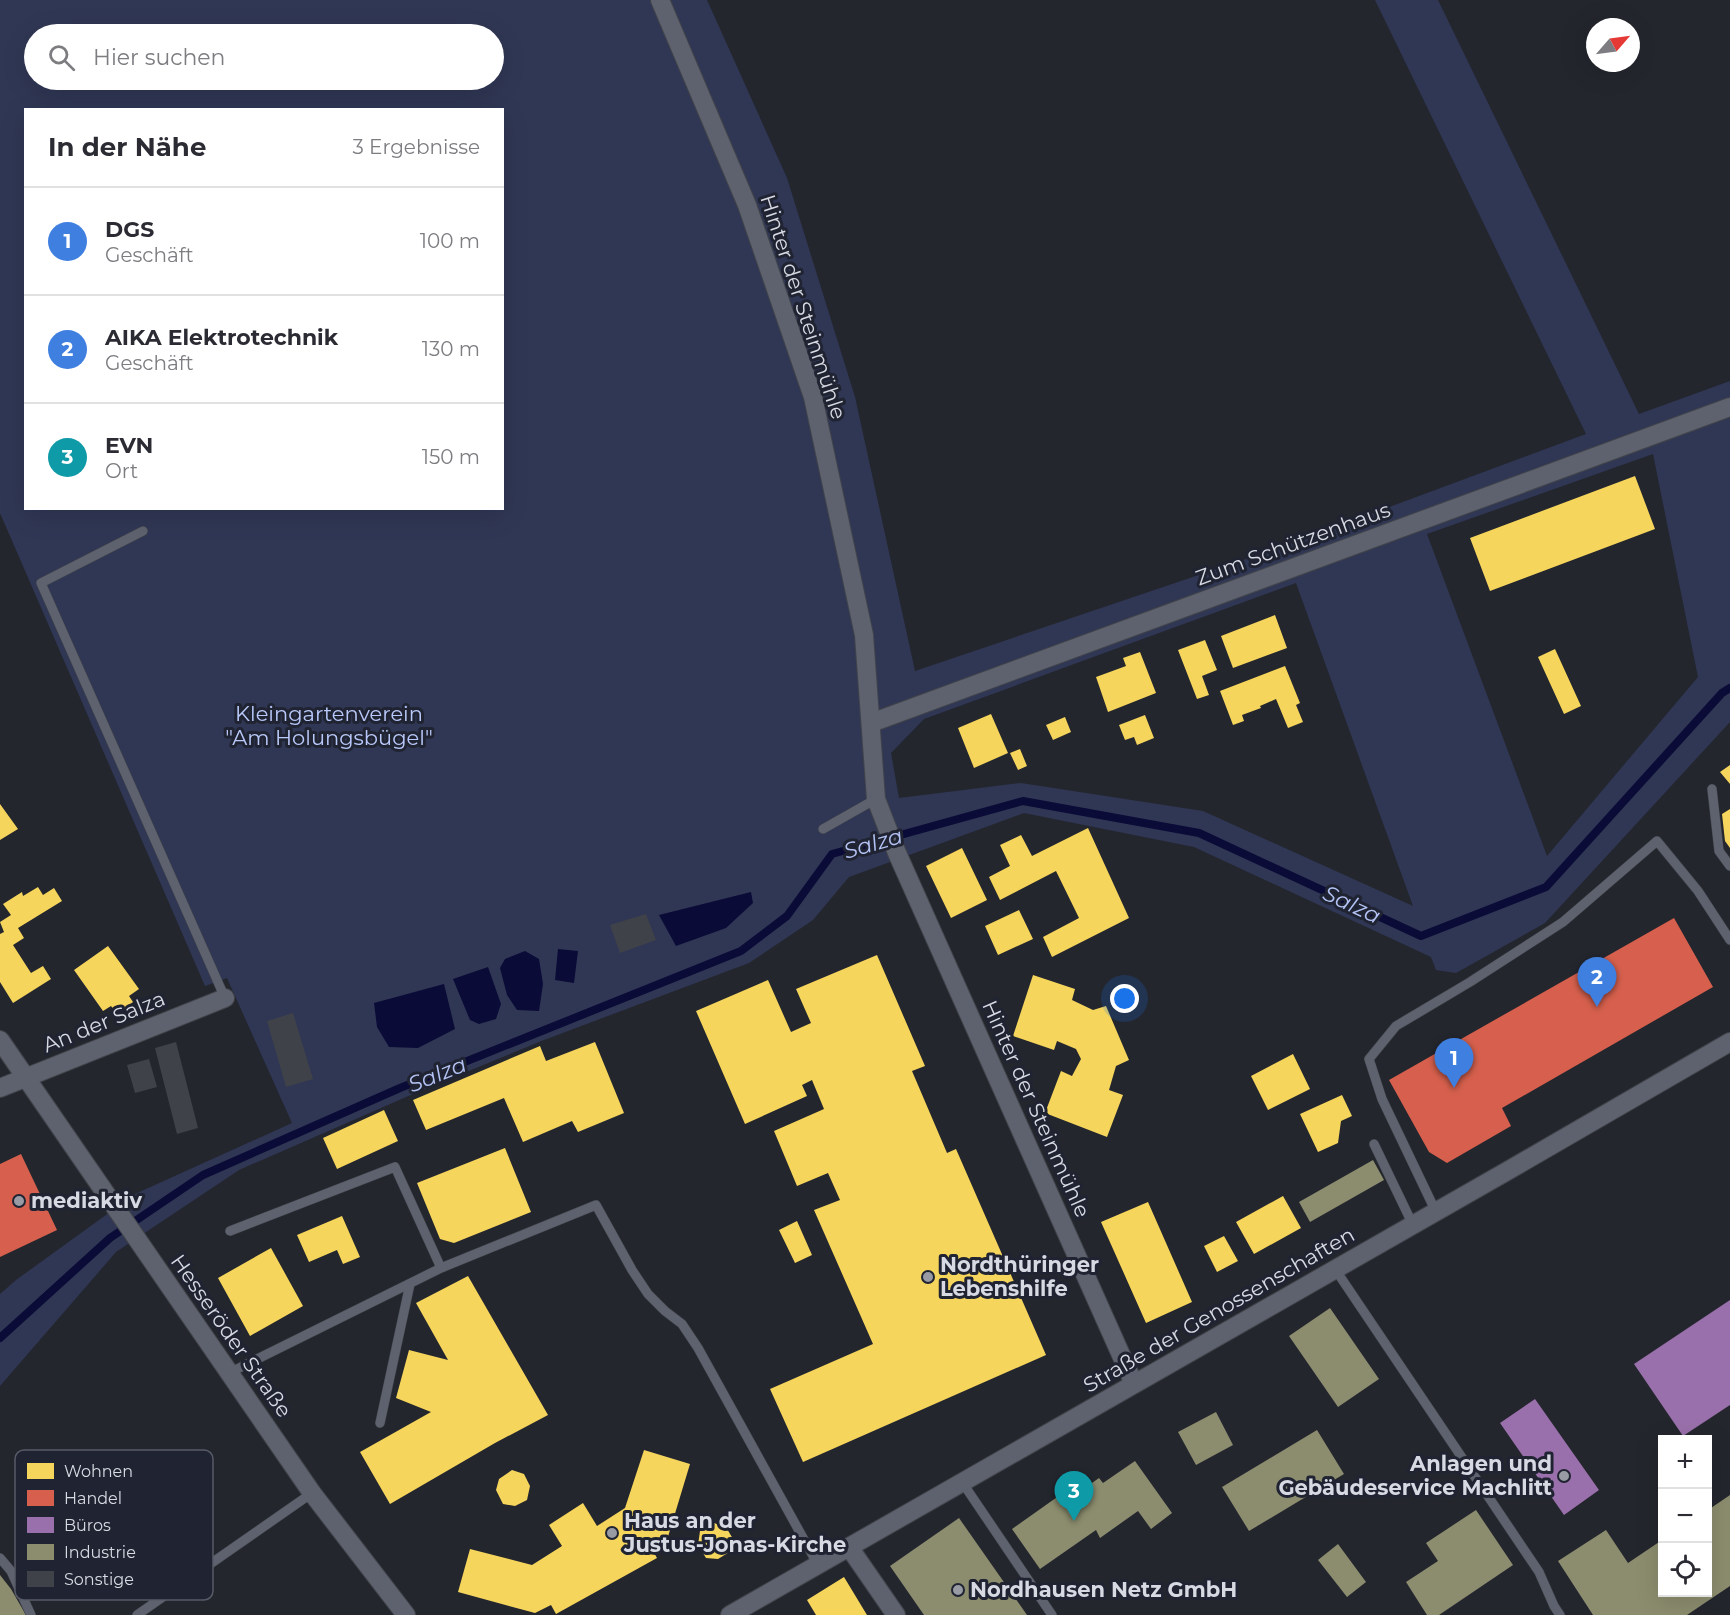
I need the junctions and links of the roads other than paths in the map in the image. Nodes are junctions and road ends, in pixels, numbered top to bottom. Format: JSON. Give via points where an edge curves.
{"nodes":[{"id":1,"x":660,"y":0,"type":"edge"},
{"id":2,"x":1730,"y":407,"type":"edge"},
{"id":3,"x":143,"y":531,"type":"dead end"},
{"id":4,"x":871,"y":723,"type":"junction"},
{"id":5,"x":1712,"y":789,"type":"dead end"},
{"id":6,"x":876,"y":799,"type":"junction"},
{"id":7,"x":823,"y":830,"type":"dead end"},
{"id":8,"x":1730,"y":866,"type":"edge"},
{"id":9,"x":1730,"y":940,"type":"edge"},
{"id":10,"x":225,"y":998,"type":"joint"},
{"id":11,"x":0,"y":1041,"type":"edge"},
{"id":12,"x":1730,"y":1042,"type":"edge"},
{"id":13,"x":24,"y":1077,"type":"junction"},
{"id":14,"x":0,"y":1088,"type":"edge"},
{"id":15,"x":1374,"y":1144,"type":"dead end"},
{"id":16,"x":1436,"y":1212,"type":"junction"},
{"id":17,"x":1413,"y":1225,"type":"junction"},
{"id":18,"x":230,"y":1232,"type":"dead end"},
{"id":19,"x":441,"y":1268,"type":"junction"},
{"id":20,"x":1335,"y":1269,"type":"junction"},
{"id":21,"x":410,"y":1284,"type":"junction"},
{"id":22,"x":228,"y":1373,"type":"junction"},
{"id":23,"x":1134,"y":1384,"type":"junction"},
{"id":24,"x":380,"y":1423,"type":"dead end"},
{"id":25,"x":962,"y":1482,"type":"junction"},
{"id":26,"x":312,"y":1492,"type":"junction"},
{"id":27,"x":849,"y":1547,"type":"junction"},
{"id":28,"x":0,"y":1558,"type":"edge"},
{"id":29,"x":213,"y":1562,"type":"edge"},
{"id":30,"x":818,"y":1565,"type":"junction"},
{"id":31,"x":15,"y":1580,"type":"edge"},
{"id":32,"x":24,"y":1600,"type":"edge"},
{"id":33,"x":158,"y":1600,"type":"edge"},
{"id":34,"x":31,"y":1615,"type":"edge"},
{"id":35,"x":137,"y":1615,"type":"edge"},
{"id":36,"x":406,"y":1615,"type":"edge"},
{"id":37,"x":730,"y":1615,"type":"edge"},
{"id":38,"x":896,"y":1615,"type":"edge"},
{"id":39,"x":1052,"y":1615,"type":"edge"},
{"id":40,"x":1560,"y":1615,"type":"edge"}],
"edges":[{"from":1,"to":4,"type":"street","name":"Hinter der Steinmühle","via":[[747,205],[813,397],[864,635]]},
{"from":2,"to":4,"type":"street","name":"Zum Schützenhaus"},
{"from":3,"to":10,"type":"lane","via":[[41,583]]},
{"from":4,"to":6,"type":"street","name":"Hinter der Steinmühle"},
{"from":5,"to":8,"type":"lane","via":[[1719,851]]},
{"from":6,"to":7,"type":"lane"},
{"from":6,"to":23,"type":"street","name":"Hinter der Steinmühle"},
{"from":9,"to":16,"type":"lane","via":[[1698,891],[1657,841],[1563,922],[1396,1026],[1369,1059],[1382,1099]]},
{"from":10,"to":13,"type":"street","name":"An der Salza"},
{"from":11,"to":13,"type":"street","name":"Hesseröder Straße"},
{"from":12,"to":16,"type":"street","name":"Straße der Genossenschaften"},
{"from":13,"to":14,"type":"street","name":"An der Salza"},
{"from":13,"to":22,"type":"street","name":"Hesseröder Straße"},
{"from":15,"to":17,"type":"lane"},
{"from":16,"to":17,"type":"street","name":"Straße der Genossenschaften"},
{"from":17,"to":20,"type":"street","name":"Straße der Genossenschaften"},
{"from":18,"to":19,"type":"lane","via":[[395,1167]]},
{"from":19,"to":21,"type":"lane"},
{"from":19,"to":30,"type":"lane","via":[[596,1205],[648,1294],[682,1324],[698,1348]]},
{"from":20,"to":23,"type":"street","name":"Straße der Genossenschaften"},
{"from":20,"to":40,"type":"lane","via":[[1539,1572]]},
{"from":21,"to":22,"type":"lane"},
{"from":21,"to":24,"type":"lane"},
{"from":22,"to":26,"type":"street","name":"Hesseröder Straße"},
{"from":23,"to":25,"type":"street","name":"Straße der Genossenschaften"},
{"from":25,"to":27,"type":"street","name":"Straße der Genossenschaften"},
{"from":25,"to":39,"type":"lane"},
{"from":26,"to":29,"type":"lane"},
{"from":26,"to":36,"type":"street","name":"Hesseröder Straße"},
{"from":27,"to":30,"type":"street","name":"Straße der Genossenschaften"},
{"from":27,"to":38,"type":"street"},
{"from":28,"to":31,"type":"lane"},
{"from":30,"to":37,"type":"street","name":"Straße der Genossenschaften"},
{"from":32,"to":34,"type":"lane"},
{"from":33,"to":35,"type":"lane"}]}
